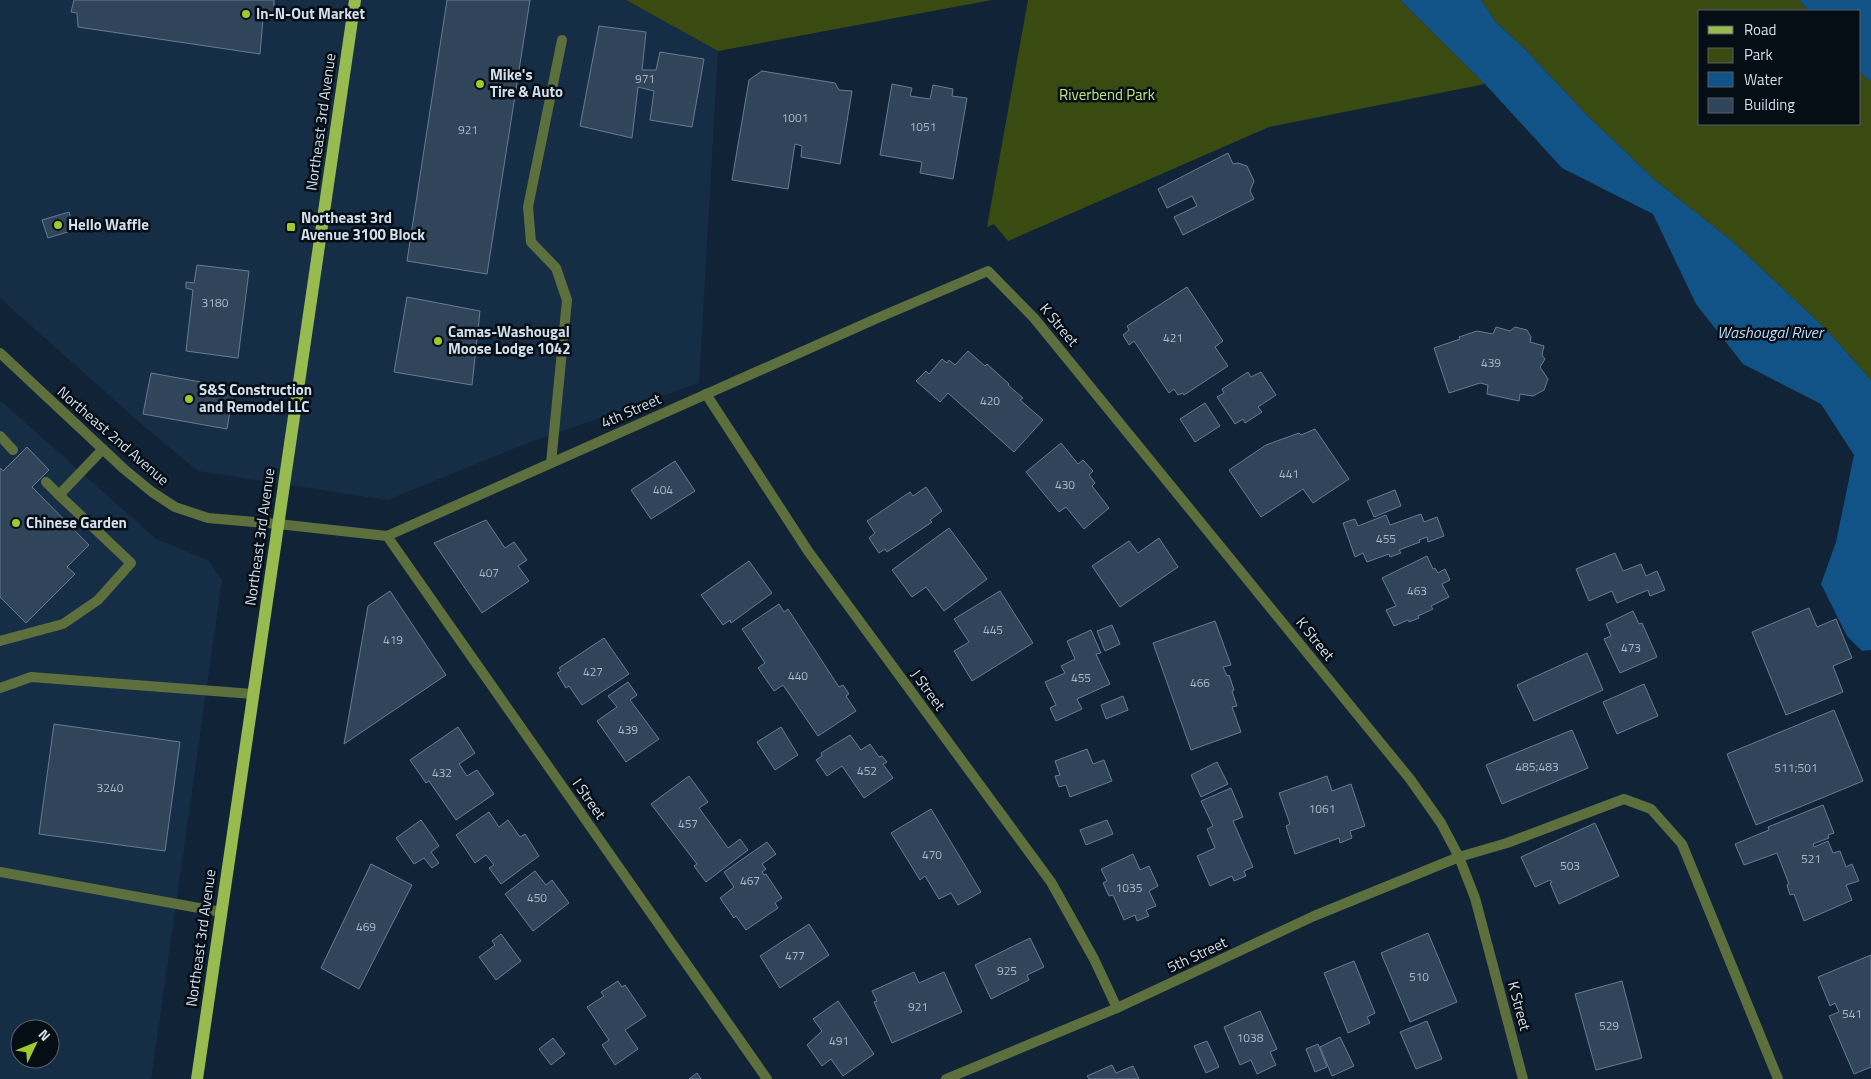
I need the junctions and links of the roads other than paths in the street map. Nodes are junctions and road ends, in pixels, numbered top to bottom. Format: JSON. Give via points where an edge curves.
{"nodes":[{"id":1,"x":355,"y":0,"type":"edge"},
{"id":2,"x":562,"y":40,"type":"dead end"},
{"id":3,"x":988,"y":271,"type":"joint"},
{"id":4,"x":0,"y":353,"type":"edge"},
{"id":5,"x":706,"y":394,"type":"junction"},
{"id":6,"x":0,"y":436,"type":"edge"},
{"id":7,"x":103,"y":449,"type":"junction"},
{"id":8,"x":14,"y":450,"type":"dead end"},
{"id":9,"x":551,"y":463,"type":"junction"},
{"id":10,"x":46,"y":482,"type":"dead end"},
{"id":11,"x":58,"y":495,"type":"junction"},
{"id":12,"x":278,"y":524,"type":"junction"},
{"id":13,"x":387,"y":536,"type":"junction"},
{"id":14,"x":0,"y":642,"type":"edge"},
{"id":15,"x":0,"y":688,"type":"edge"},
{"id":16,"x":253,"y":694,"type":"junction"},
{"id":17,"x":1459,"y":857,"type":"junction"},
{"id":18,"x":0,"y":872,"type":"edge"},
{"id":19,"x":222,"y":912,"type":"junction"},
{"id":20,"x":1117,"y":1008,"type":"junction"},
{"id":21,"x":197,"y":1079,"type":"edge"},
{"id":22,"x":767,"y":1079,"type":"edge"},
{"id":23,"x":946,"y":1079,"type":"edge"},
{"id":24,"x":1523,"y":1079,"type":"edge"},
{"id":25,"x":1778,"y":1079,"type":"edge"}],
"edges":[{"from":1,"to":12,"type":"main road","name":"Northeast 3rd Avenue"},
{"from":2,"to":9,"type":"street","via":[[528,207],[531,242],[556,268],[567,300]]},
{"from":3,"to":5,"type":"street","name":"4th Street"},
{"from":3,"to":17,"type":"street","name":"K Street","via":[[1034,318],[1410,780],[1441,823]]},
{"from":4,"to":7,"type":"street","name":"Northeast 2nd Avenue"},
{"from":5,"to":9,"type":"street","name":"4th Street"},
{"from":5,"to":20,"type":"street","name":"J Street","via":[[808,551],[1051,882]]},
{"from":6,"to":8,"type":"street"},
{"from":7,"to":11,"type":"street"},
{"from":7,"to":12,"type":"street","name":"Northeast 2nd Avenue","via":[[152,492],[175,507],[208,518]]},
{"from":9,"to":13,"type":"street","name":"4th Street"},
{"from":10,"to":11,"type":"street"},
{"from":11,"to":14,"type":"street","via":[[131,563],[98,600],[63,624]]},
{"from":12,"to":13,"type":"street"},
{"from":12,"to":16,"type":"main road","name":"Northeast 3rd Avenue"},
{"from":13,"to":22,"type":"street","name":"I Street"},
{"from":15,"to":16,"type":"street","via":[[31,677]]},
{"from":16,"to":19,"type":"main road","name":"Northeast 3rd Avenue"},
{"from":17,"to":20,"type":"street","name":"5th Street","via":[[1314,916]]},
{"from":17,"to":24,"type":"street","name":"K Street","via":[[1475,898]]},
{"from":17,"to":25,"type":"street","name":"5th Street","via":[[1624,799],[1651,809],[1682,844]]},
{"from":18,"to":19,"type":"street"},
{"from":19,"to":21,"type":"main road","name":"Northeast 3rd Avenue"},
{"from":20,"to":23,"type":"street","name":"5th Street"}]}
